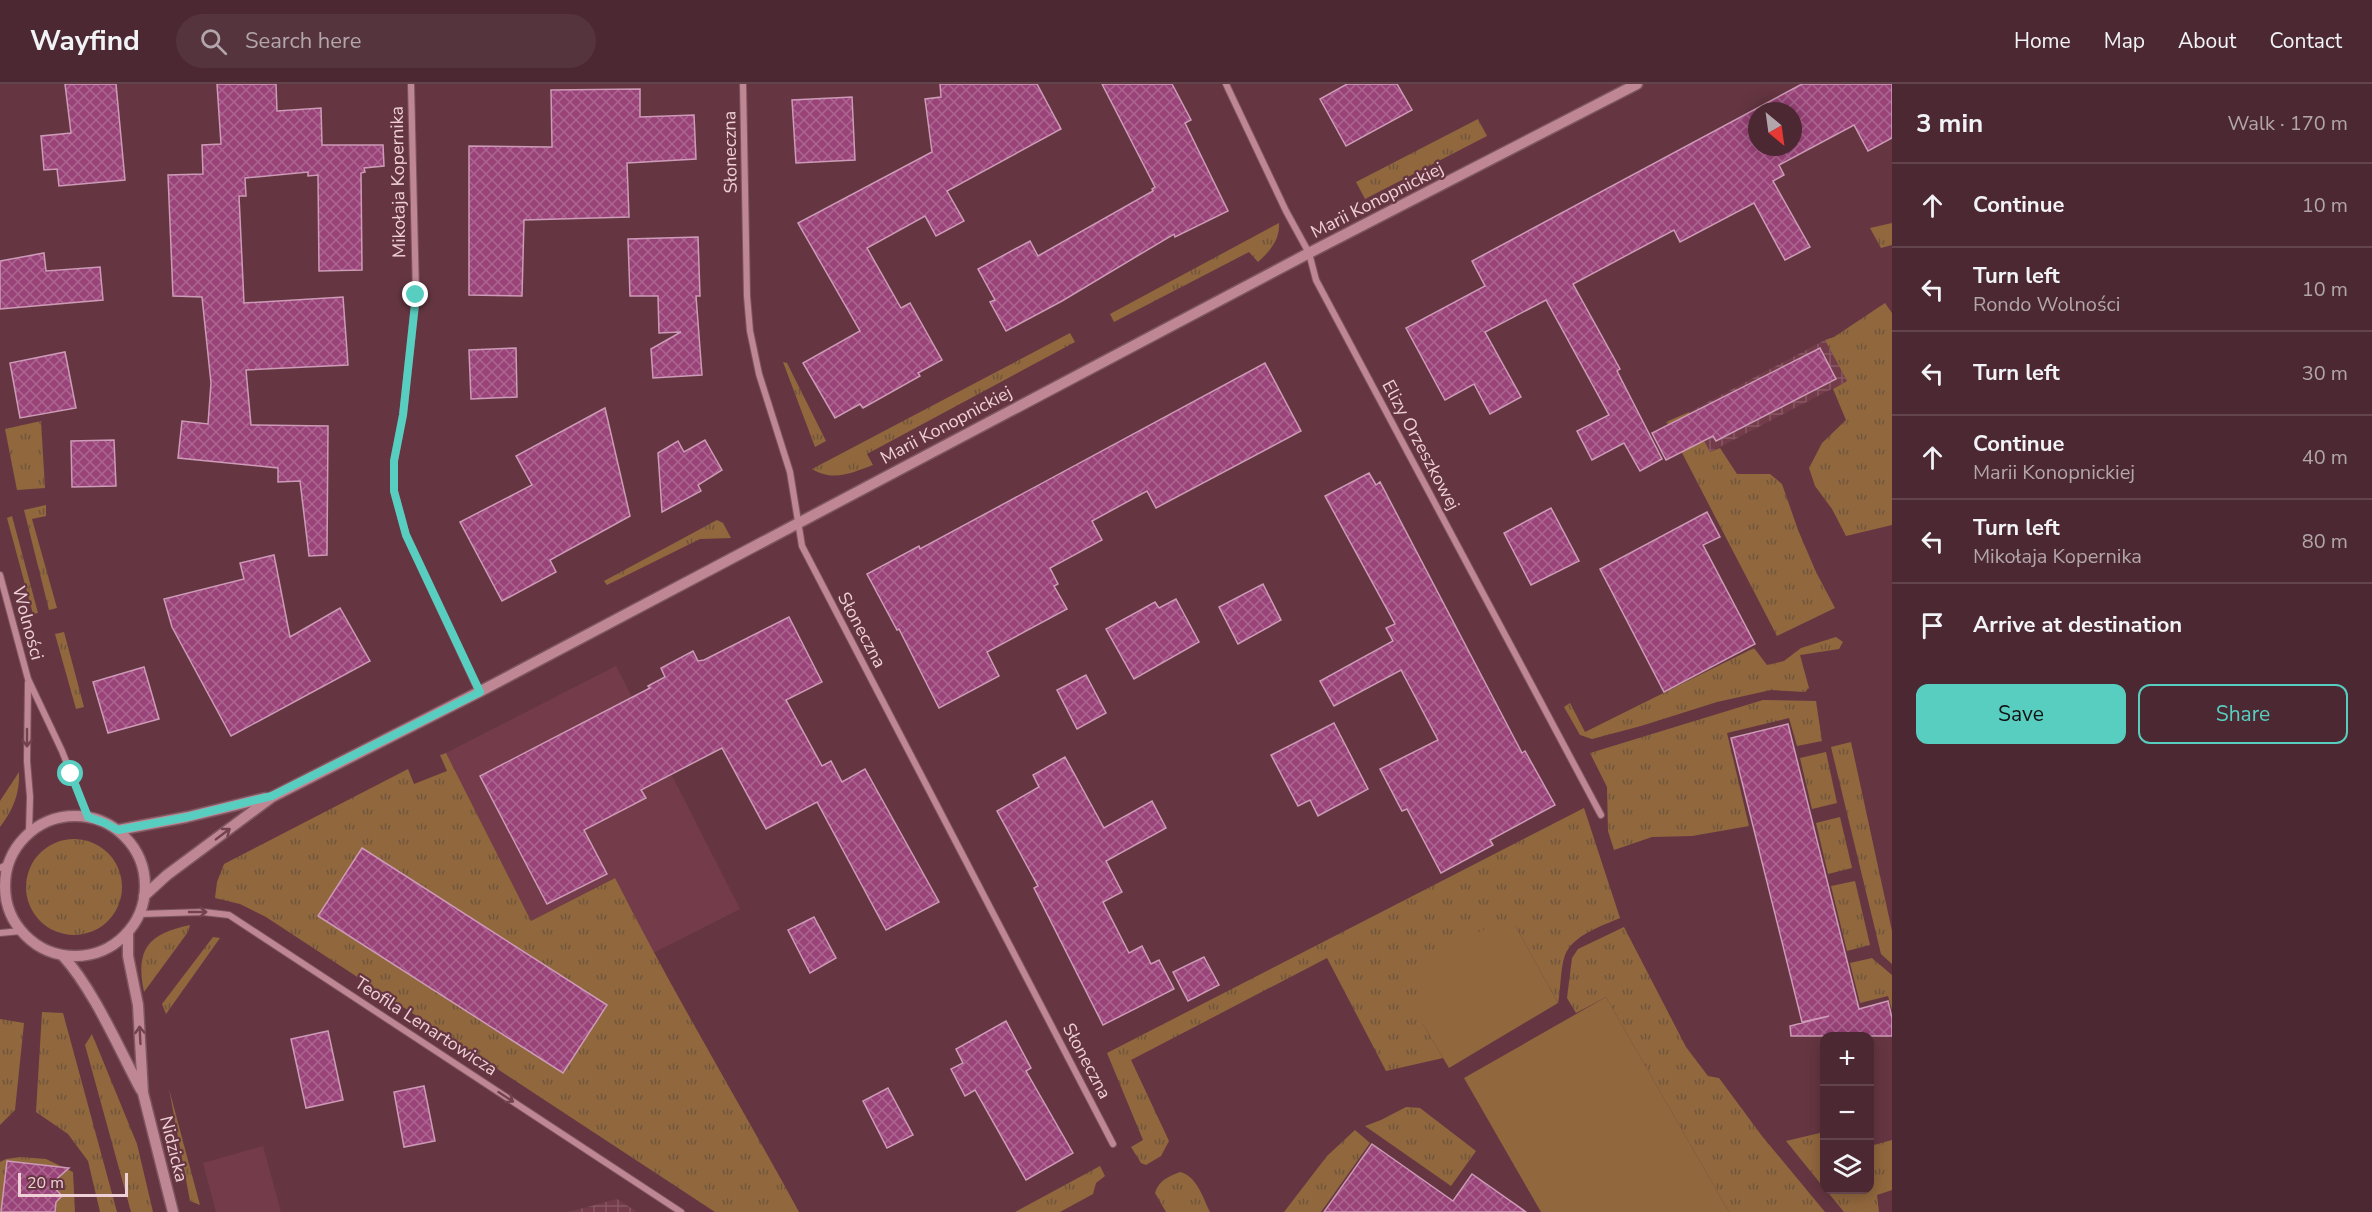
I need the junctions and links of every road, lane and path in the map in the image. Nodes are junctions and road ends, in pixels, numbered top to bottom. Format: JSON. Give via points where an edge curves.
{"nodes":[{"id":1,"x":411,"y":84,"type":"edge"},
{"id":2,"x":743,"y":84,"type":"edge"},
{"id":3,"x":1227,"y":84,"type":"edge"},
{"id":4,"x":1637,"y":84,"type":"edge"},
{"id":5,"x":1309,"y":253,"type":"junction"},
{"id":6,"x":800,"y":521,"type":"junction"},
{"id":7,"x":0,"y":575,"type":"edge"},
{"id":8,"x":28,"y":679,"type":"junction"},
{"id":9,"x":480,"y":692,"type":"junction"},
{"id":10,"x":272,"y":796,"type":"junction"},
{"id":11,"x":1601,"y":815,"type":"dead end"},
{"id":12,"x":88,"y":817,"type":"junction"},
{"id":13,"x":118,"y":830,"type":"junction"},
{"id":14,"x":29,"y":832,"type":"junction"},
{"id":15,"x":4,"y":866,"type":"edge"},
{"id":16,"x":144,"y":896,"type":"junction"},
{"id":17,"x":140,"y":914,"type":"junction"},
{"id":18,"x":21,"y":931,"type":"junction"},
{"id":19,"x":0,"y":933,"type":"edge"},
{"id":20,"x":128,"y":933,"type":"junction"},
{"id":21,"x":63,"y":956,"type":"junction"},
{"id":22,"x":142,"y":1093,"type":"junction"},
{"id":23,"x":1113,"y":1144,"type":"dead end"},
{"id":24,"x":173,"y":1212,"type":"edge"},
{"id":25,"x":681,"y":1212,"type":"edge"}],
"edges":[{"from":1,"to":9,"type":"street","name":"Mikołaja Kopernika","via":[[416,295],[394,461],[394,491],[406,535]]},
{"from":2,"to":6,"type":"street","name":"Słoneczna","via":[[750,331],[759,374],[790,471]]},
{"from":3,"to":5,"type":"street","name":"Elizy Orzeszkowej"},
{"from":4,"to":5,"type":"street","name":"Marii Konopnickiej"},
{"from":5,"to":6,"type":"street","name":"Marii Konopnickiej"},
{"from":5,"to":11,"type":"street","name":"Elizy Orzeszkowej","via":[[1316,280]]},
{"from":6,"to":9,"type":"street","name":"Marii Konopnickiej"},
{"from":6,"to":23,"type":"street","name":"Słoneczna","via":[[802,546]]},
{"from":7,"to":8,"type":"street","name":"Wolności"},
{"from":8,"to":12,"type":"street"},
{"from":8,"to":14,"type":"street","one_way":true},
{"from":9,"to":10,"type":"street","name":"Marii Konopnickiej"},
{"from":10,"to":13,"type":"street"},
{"from":16,"to":10,"type":"street","one_way":true},
{"from":12,"to":13,"type":"street"},
{"from":12,"to":14,"type":"street","via":[[67,816]]},
{"from":13,"to":16,"type":"street","via":[[141,861]]},
{"from":14,"to":15,"type":"street"},
{"from":15,"to":18,"type":"street","via":[[6,900]]},
{"from":16,"to":17,"type":"street"},
{"from":17,"to":20,"type":"street"},
{"from":17,"to":25,"type":"street","name":"Teofila Lenartowicza","one_way":true,"via":[[229,915]]},
{"from":18,"to":19,"type":"street"},
{"from":18,"to":21,"type":"street","via":[[33,943]]},
{"from":20,"to":21,"type":"street","via":[[99,953]]},
{"from":22,"to":20,"type":"street","one_way":true,"via":[[138,1005],[128,956]]},
{"from":21,"to":22,"type":"street","via":[[75,969]]},
{"from":22,"to":24,"type":"street","name":"Nidzicka"}]}
